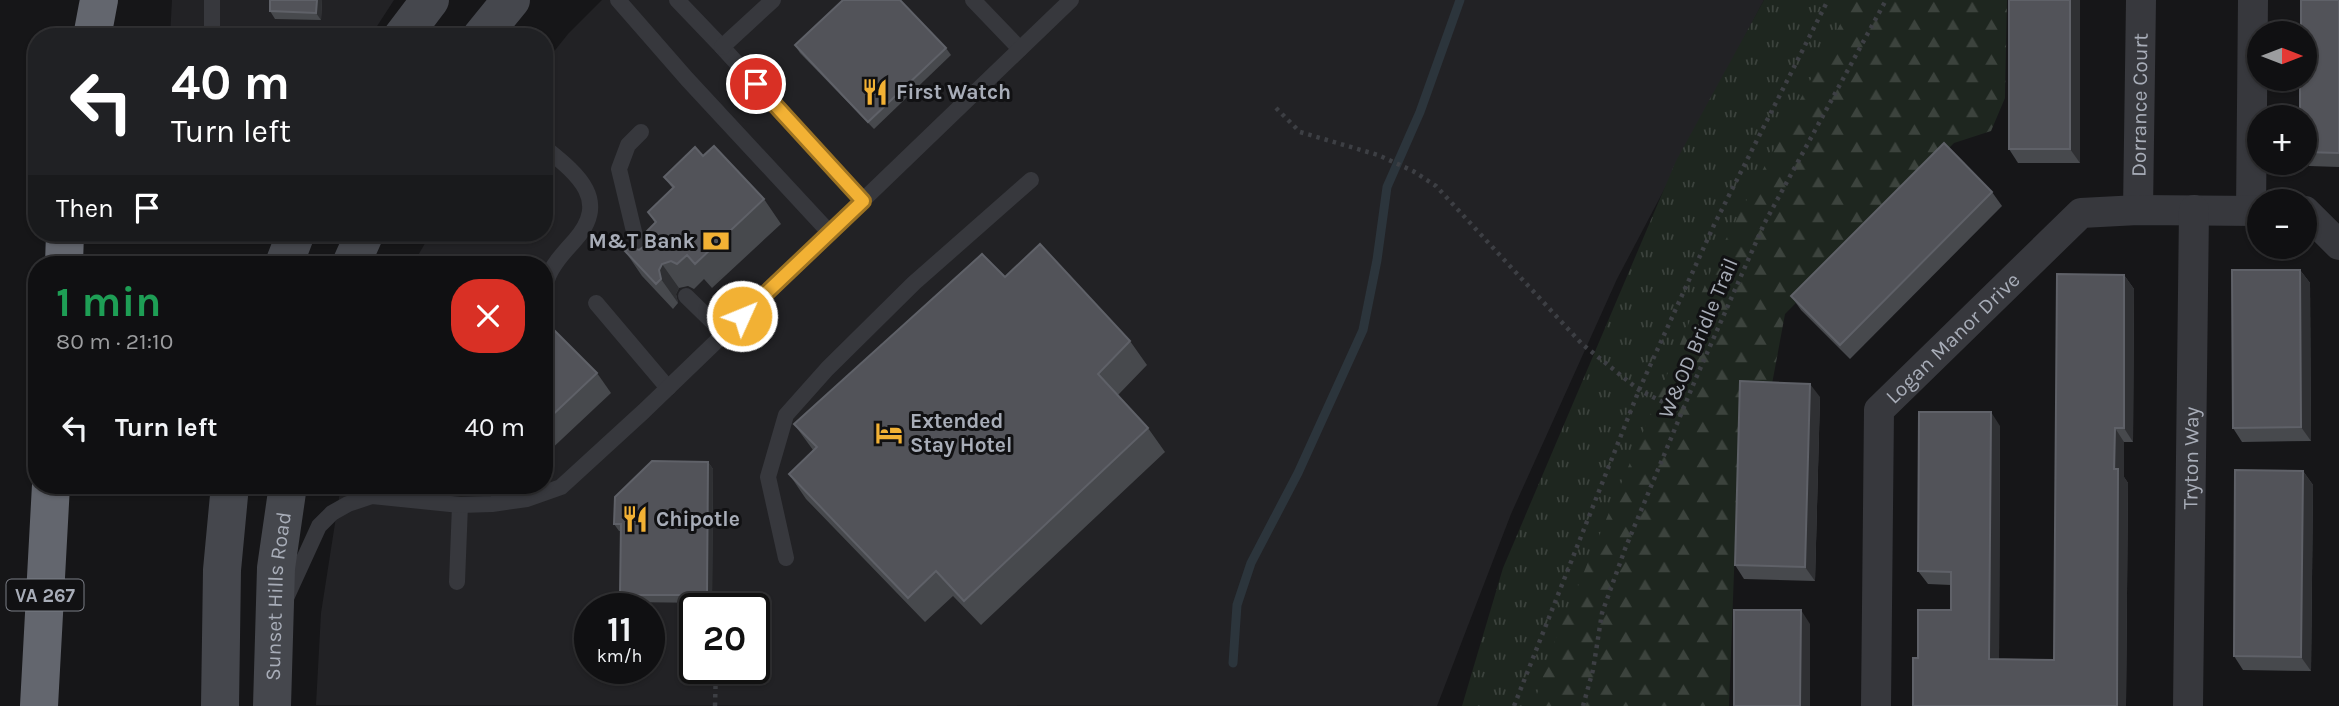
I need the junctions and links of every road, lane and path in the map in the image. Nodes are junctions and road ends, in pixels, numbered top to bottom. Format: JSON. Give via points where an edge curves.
{"nodes":[{"id":1,"x":73,"y":0,"type":"edge"},
{"id":2,"x":99,"y":0,"type":"edge"},
{"id":3,"x":212,"y":0,"type":"edge"},
{"id":4,"x":430,"y":0,"type":"edge"},
{"id":5,"x":511,"y":0,"type":"edge"},
{"id":6,"x":618,"y":0,"type":"edge"},
{"id":7,"x":677,"y":0,"type":"edge"},
{"id":8,"x":773,"y":0,"type":"edge"},
{"id":9,"x":973,"y":0,"type":"edge"},
{"id":10,"x":1070,"y":0,"type":"edge"},
{"id":11,"x":1828,"y":0,"type":"edge"},
{"id":12,"x":1886,"y":0,"type":"edge"},
{"id":13,"x":2141,"y":0,"type":"edge"},
{"id":14,"x":2253,"y":0,"type":"edge"},
{"id":15,"x":72,"y":28,"type":"edge"},
{"id":16,"x":94,"y":28,"type":"edge"},
{"id":17,"x":212,"y":28,"type":"edge"},
{"id":18,"x":409,"y":28,"type":"edge"},
{"id":19,"x":488,"y":28,"type":"edge"},
{"id":20,"x":722,"y":47,"type":"junction"},
{"id":21,"x":1020,"y":49,"type":"junction"},
{"id":22,"x":1276,"y":108,"type":"dead end"},
{"id":23,"x":640,"y":132,"type":"dead end"},
{"id":24,"x":553,"y":155,"type":"edge"},
{"id":25,"x":1031,"y":180,"type":"dead end"},
{"id":26,"x":2255,"y":189,"type":"edge"},
{"id":27,"x":863,"y":201,"type":"junction"},
{"id":28,"x":2138,"y":210,"type":"junction"},
{"id":29,"x":2194,"y":210,"type":"junction"},
{"id":30,"x":2247,"y":211,"type":"edge"},
{"id":31,"x":2317,"y":223,"type":"edge"},
{"id":32,"x":830,"y":232,"type":"junction"},
{"id":33,"x":2339,"y":245,"type":"edge"},
{"id":34,"x":654,"y":264,"type":"edge"},
{"id":35,"x":553,"y":270,"type":"edge"},
{"id":36,"x":686,"y":296,"type":"dead end"},
{"id":37,"x":596,"y":303,"type":"dead end"},
{"id":38,"x":725,"y":334,"type":"junction"},
{"id":39,"x":668,"y":388,"type":"junction"},
{"id":40,"x":1639,"y":390,"type":"junction"},
{"id":41,"x":1683,"y":412,"type":"junction"},
{"id":42,"x":553,"y":490,"type":"edge"},
{"id":43,"x":51,"y":494,"type":"edge"},
{"id":44,"x":229,"y":494,"type":"edge"},
{"id":45,"x":287,"y":494,"type":"edge"},
{"id":46,"x":369,"y":494,"type":"edge"},
{"id":47,"x":541,"y":494,"type":"edge"},
{"id":48,"x":372,"y":496,"type":"junction"},
{"id":49,"x":460,"y":505,"type":"junction"},
{"id":50,"x":786,"y":558,"type":"dead end"},
{"id":51,"x":457,"y":582,"type":"dead end"},
{"id":52,"x":273,"y":631,"type":"junction"},
{"id":53,"x":716,"y":684,"type":"edge"},
{"id":54,"x":39,"y":706,"type":"edge"},
{"id":55,"x":220,"y":706,"type":"edge"},
{"id":56,"x":272,"y":706,"type":"edge"},
{"id":57,"x":715,"y":706,"type":"edge"},
{"id":58,"x":1514,"y":706,"type":"edge"},
{"id":59,"x":1583,"y":706,"type":"edge"},
{"id":60,"x":1876,"y":706,"type":"edge"},
{"id":61,"x":2188,"y":706,"type":"edge"}],
"edges":[{"from":1,"to":15,"type":"highway"},
{"from":2,"to":16,"type":"highway"},
{"from":3,"to":17,"type":"lane"},
{"from":4,"to":18,"type":"main road"},
{"from":5,"to":19,"type":"main road"},
{"from":6,"to":32,"type":"lane"},
{"from":7,"to":20,"type":"lane"},
{"from":8,"to":20,"type":"lane"},
{"from":9,"to":21,"type":"lane"},
{"from":10,"to":21,"type":"lane"},
{"from":11,"to":40,"type":"path","via":[[1714,225]]},
{"from":12,"to":41,"type":"path","name":"W&OD Bridle Trail","via":[[1764,224]]},
{"from":13,"to":28,"type":"street","name":"Dorrance Court"},
{"from":14,"to":26,"type":"street"},
{"from":20,"to":27,"type":"lane"},
{"from":21,"to":27,"type":"lane"},
{"from":22,"to":40,"type":"path","via":[[1300,132],[1378,155],[1436,186],[1582,344]]},
{"from":23,"to":34,"type":"lane","via":[[628,145],[620,169],[637,244]]},
{"from":24,"to":35,"type":"lane","via":[[575,172],[590,195],[583,231]]},
{"from":25,"to":50,"type":"lane","via":[[914,283],[786,415],[768,477]]},
{"from":27,"to":32,"type":"lane"},
{"from":28,"to":29,"type":"street","name":"Logan Manor Drive"},
{"from":28,"to":60,"type":"street","name":"Logan Manor Drive","via":[[2081,213],[1879,410]]},
{"from":29,"to":30,"type":"street","name":"Logan Manor Drive"},
{"from":29,"to":61,"type":"street","name":"Tryton Way"},
{"from":31,"to":33,"type":"street"},
{"from":32,"to":38,"type":"lane"},
{"from":36,"to":38,"type":"lane"},
{"from":37,"to":39,"type":"lane"},
{"from":38,"to":39,"type":"lane"},
{"from":39,"to":42,"type":"lane"},
{"from":40,"to":41,"type":"path"},
{"from":40,"to":58,"type":"path"},
{"from":41,"to":59,"type":"path","name":"W&OD Bridle Trail","via":[[1602,613]]},
{"from":43,"to":54,"type":"highway","number":"VA 267"},
{"from":44,"to":55,"type":"main road","via":[[222,570]]},
{"from":45,"to":52,"type":"main road","name":"Sunset Hills Road"},
{"from":46,"to":48,"type":"lane"},
{"from":47,"to":49,"type":"lane"},
{"from":48,"to":49,"type":"lane"},
{"from":48,"to":52,"type":"lane","via":[[348,504],[318,526]]},
{"from":49,"to":51,"type":"lane"},
{"from":52,"to":56,"type":"main road","name":"Sunset Hills Road"},
{"from":53,"to":57,"type":"path"}]}
